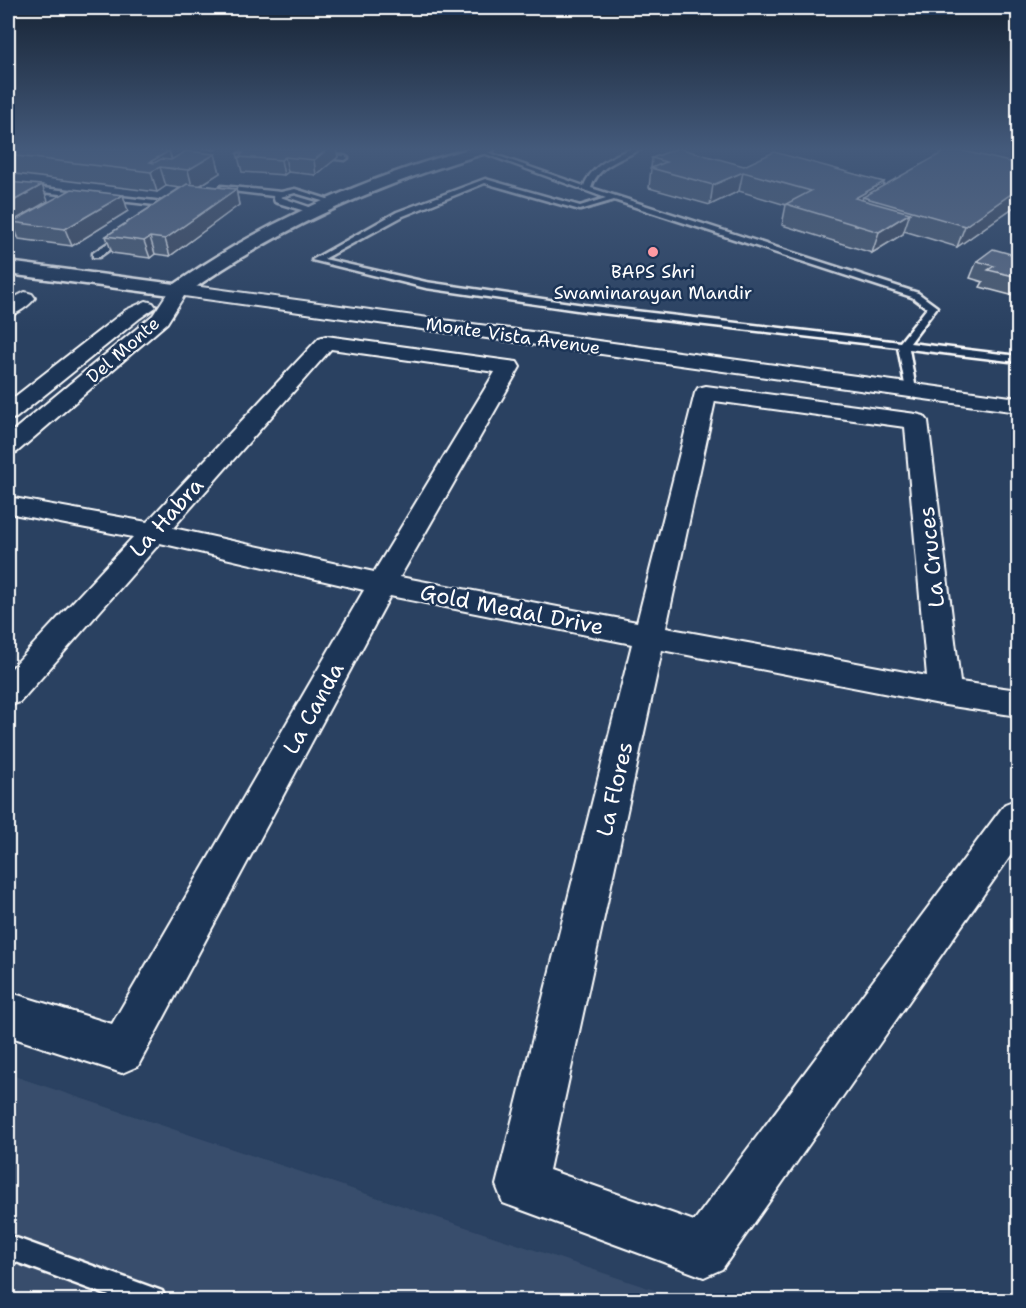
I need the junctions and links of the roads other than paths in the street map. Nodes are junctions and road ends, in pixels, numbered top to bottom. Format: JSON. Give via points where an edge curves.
{"nodes":[{"id":1,"x":166,"y":209,"type":"edge"},
{"id":2,"x":306,"y":209,"type":"edge"},
{"id":3,"x":322,"y":209,"type":"edge"},
{"id":4,"x":413,"y":209,"type":"edge"},
{"id":5,"x":647,"y":209,"type":"edge"},
{"id":6,"x":163,"y":211,"type":"edge"},
{"id":7,"x":315,"y":212,"type":"junction"},
{"id":8,"x":45,"y":216,"type":"edge"},
{"id":9,"x":134,"y":230,"type":"edge"},
{"id":10,"x":8,"y":238,"type":"edge"},
{"id":11,"x":96,"y":255,"type":"dead end"},
{"id":12,"x":8,"y":268,"type":"edge"},
{"id":13,"x":179,"y":290,"type":"junction"},
{"id":14,"x":16,"y":297,"type":"edge"},
{"id":15,"x":8,"y":310,"type":"edge"},
{"id":16,"x":903,"y":345,"type":"junction"},
{"id":17,"x":1018,"y":359,"type":"edge"},
{"id":18,"x":508,"y":367,"type":"joint"},
{"id":19,"x":911,"y":390,"type":"junction"},
{"id":20,"x":706,"y":393,"type":"joint"},
{"id":21,"x":1018,"y":405,"type":"edge"},
{"id":22,"x":8,"y":413,"type":"edge"},
{"id":23,"x":8,"y":447,"type":"edge"},
{"id":24,"x":8,"y":505,"type":"edge"},
{"id":25,"x":152,"y":532,"type":"junction"},
{"id":26,"x":382,"y":584,"type":"junction"},
{"id":27,"x":650,"y":636,"type":"junction"},
{"id":28,"x":945,"y":692,"type":"junction"},
{"id":29,"x":8,"y":693,"type":"edge"},
{"id":30,"x":1018,"y":703,"type":"edge"},
{"id":31,"x":1018,"y":815,"type":"edge"},
{"id":32,"x":8,"y":1014,"type":"edge"},
{"id":33,"x":8,"y":1247,"type":"edge"},
{"id":34,"x":153,"y":1300,"type":"edge"}],
"edges":[{"from":1,"to":6,"type":"lane"},
{"from":2,"to":7,"type":"lane"},
{"from":3,"to":7,"type":"street"},
{"from":4,"to":16,"type":"lane","via":[[316,260],[426,285]]},
{"from":5,"to":16,"type":"lane","via":[[915,295],[932,307]]},
{"from":7,"to":13,"type":"street","via":[[220,262]]},
{"from":8,"to":10,"type":"lane"},
{"from":9,"to":11,"type":"lane"},
{"from":12,"to":13,"type":"street","name":"Monte Vista Avenue"},
{"from":13,"to":19,"type":"street","name":"Monte Vista Avenue"},
{"from":13,"to":22,"type":"street","name":"Del Monte","via":[[133,314]]},
{"from":13,"to":23,"type":"street","name":"Del Monte","via":[[160,319]]},
{"from":14,"to":15,"type":"street"},
{"from":16,"to":17,"type":"lane"},
{"from":16,"to":19,"type":"lane"},
{"from":18,"to":25,"type":"street","name":"La Habra","via":[[326,342]]},
{"from":18,"to":26,"type":"street","name":"La Canda"},
{"from":19,"to":21,"type":"street","name":"Monte Vista Avenue"},
{"from":20,"to":27,"type":"street","name":"La Flores"},
{"from":20,"to":28,"type":"street","name":"La Cruces","via":[[916,421]]},
{"from":24,"to":25,"type":"street","name":"Gold Medal Drive"},
{"from":25,"to":26,"type":"street","name":"Gold Medal Drive"},
{"from":25,"to":29,"type":"street","name":"La Habra"},
{"from":26,"to":27,"type":"street","name":"Gold Medal Drive"},
{"from":26,"to":32,"type":"street","name":"La Canda","via":[[122,1050]]},
{"from":27,"to":28,"type":"street","name":"Gold Medal Drive"},
{"from":27,"to":31,"type":"street","name":"La Flores","via":[[521,1185],[704,1251]]},
{"from":28,"to":30,"type":"street","name":"Gold Medal Drive"},
{"from":33,"to":34,"type":"lane"}]}
